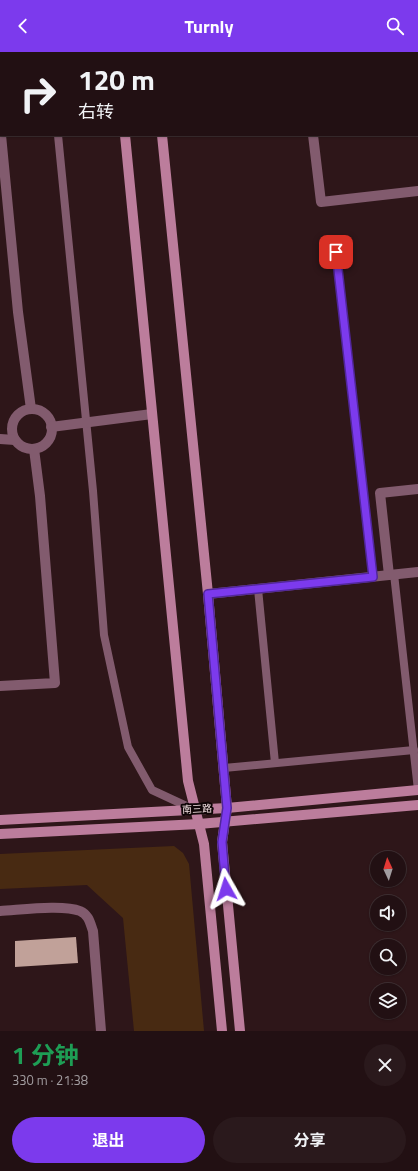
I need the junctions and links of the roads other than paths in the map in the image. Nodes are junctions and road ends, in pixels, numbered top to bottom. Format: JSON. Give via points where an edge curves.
{"nodes":[{"id":1,"x":1,"y":136,"type":"edge"},
{"id":2,"x":58,"y":136,"type":"edge"},
{"id":3,"x":124,"y":136,"type":"edge"},
{"id":4,"x":162,"y":136,"type":"edge"},
{"id":5,"x":313,"y":136,"type":"edge"},
{"id":6,"x":2,"y":169,"type":"edge"},
{"id":7,"x":418,"y":191,"type":"edge"},
{"id":8,"x":336,"y":252,"type":"dead end"},
{"id":9,"x":31,"y":408,"type":"junction"},
{"id":10,"x":152,"y":414,"type":"junction"},
{"id":11,"x":86,"y":423,"type":"junction"},
{"id":12,"x":51,"y":427,"type":"junction"},
{"id":13,"x":0,"y":439,"type":"edge"},
{"id":14,"x":15,"y":440,"type":"junction"},
{"id":15,"x":34,"y":449,"type":"junction"},
{"id":16,"x":418,"y":489,"type":"edge"},
{"id":17,"x":418,"y":572,"type":"edge"},
{"id":18,"x":391,"y":575,"type":"junction"},
{"id":19,"x":373,"y":577,"type":"junction"},
{"id":20,"x":258,"y":589,"type":"junction"},
{"id":21,"x":208,"y":594,"type":"junction"},
{"id":22,"x":0,"y":686,"type":"edge"},
{"id":23,"x":414,"y":750,"type":"junction"},
{"id":24,"x":276,"y":763,"type":"junction"},
{"id":25,"x":224,"y":768,"type":"junction"},
{"id":26,"x":418,"y":790,"type":"edge"},
{"id":27,"x":418,"y":805,"type":"edge"},
{"id":28,"x":227,"y":808,"type":"junction"},
{"id":29,"x":195,"y":810,"type":"junction"},
{"id":30,"x":0,"y":820,"type":"edge"},
{"id":31,"x":225,"y":822,"type":"junction"},
{"id":32,"x":199,"y":824,"type":"junction"},
{"id":33,"x":0,"y":834,"type":"edge"},
{"id":34,"x":0,"y":911,"type":"edge"},
{"id":35,"x":101,"y":1031,"type":"edge"},
{"id":36,"x":222,"y":1031,"type":"edge"},
{"id":37,"x":240,"y":1031,"type":"edge"}],
"edges":[{"from":1,"to":6,"type":"street"},
{"from":2,"to":11,"type":"lane"},
{"from":3,"to":10,"type":"main road"},
{"from":4,"to":21,"type":"main road"},
{"from":5,"to":7,"type":"street","via":[[321,202]]},
{"from":6,"to":9,"type":"street"},
{"from":8,"to":19,"type":"lane"},
{"from":9,"to":12,"type":"street","via":[[42,411]]},
{"from":9,"to":14,"type":"street","via":[[20,412],[14,420],[12,430]]},
{"from":10,"to":11,"type":"street"},
{"from":10,"to":29,"type":"main road","via":[[188,781]]},
{"from":11,"to":12,"type":"street"},
{"from":11,"to":29,"type":"lane","via":[[104,635],[128,747],[152,790]]},
{"from":12,"to":15,"type":"street","via":[[47,442]]},
{"from":13,"to":14,"type":"street"},
{"from":14,"to":15,"type":"street","via":[[21,446]]},
{"from":15,"to":22,"type":"street","via":[[41,504],[55,683]]},
{"from":16,"to":18,"type":"street","via":[[380,493]]},
{"from":17,"to":18,"type":"street"},
{"from":18,"to":19,"type":"street"},
{"from":18,"to":23,"type":"lane"},
{"from":19,"to":20,"type":"street"},
{"from":20,"to":21,"type":"street"},
{"from":20,"to":24,"type":"lane"},
{"from":21,"to":25,"type":"main road"},
{"from":23,"to":24,"type":"lane"},
{"from":23,"to":26,"type":"lane"},
{"from":24,"to":25,"type":"lane"},
{"from":25,"to":28,"type":"main road"},
{"from":26,"to":28,"type":"main road","name":"南三路"},
{"from":27,"to":31,"type":"main road","name":"南三路"},
{"from":28,"to":29,"type":"main road","name":"南三路"},
{"from":28,"to":31,"type":"main road"},
{"from":29,"to":30,"type":"main road","name":"南三路"},
{"from":29,"to":32,"type":"main road"},
{"from":31,"to":32,"type":"main road","name":"南三路"},
{"from":31,"to":37,"type":"main road","via":[[222,842]]},
{"from":32,"to":33,"type":"main road","name":"南三路"},
{"from":32,"to":36,"type":"main road","via":[[204,844]]},
{"from":34,"to":35,"type":"street","via":[[66,908],[81,912],[89,918],[93,931]]}]}
